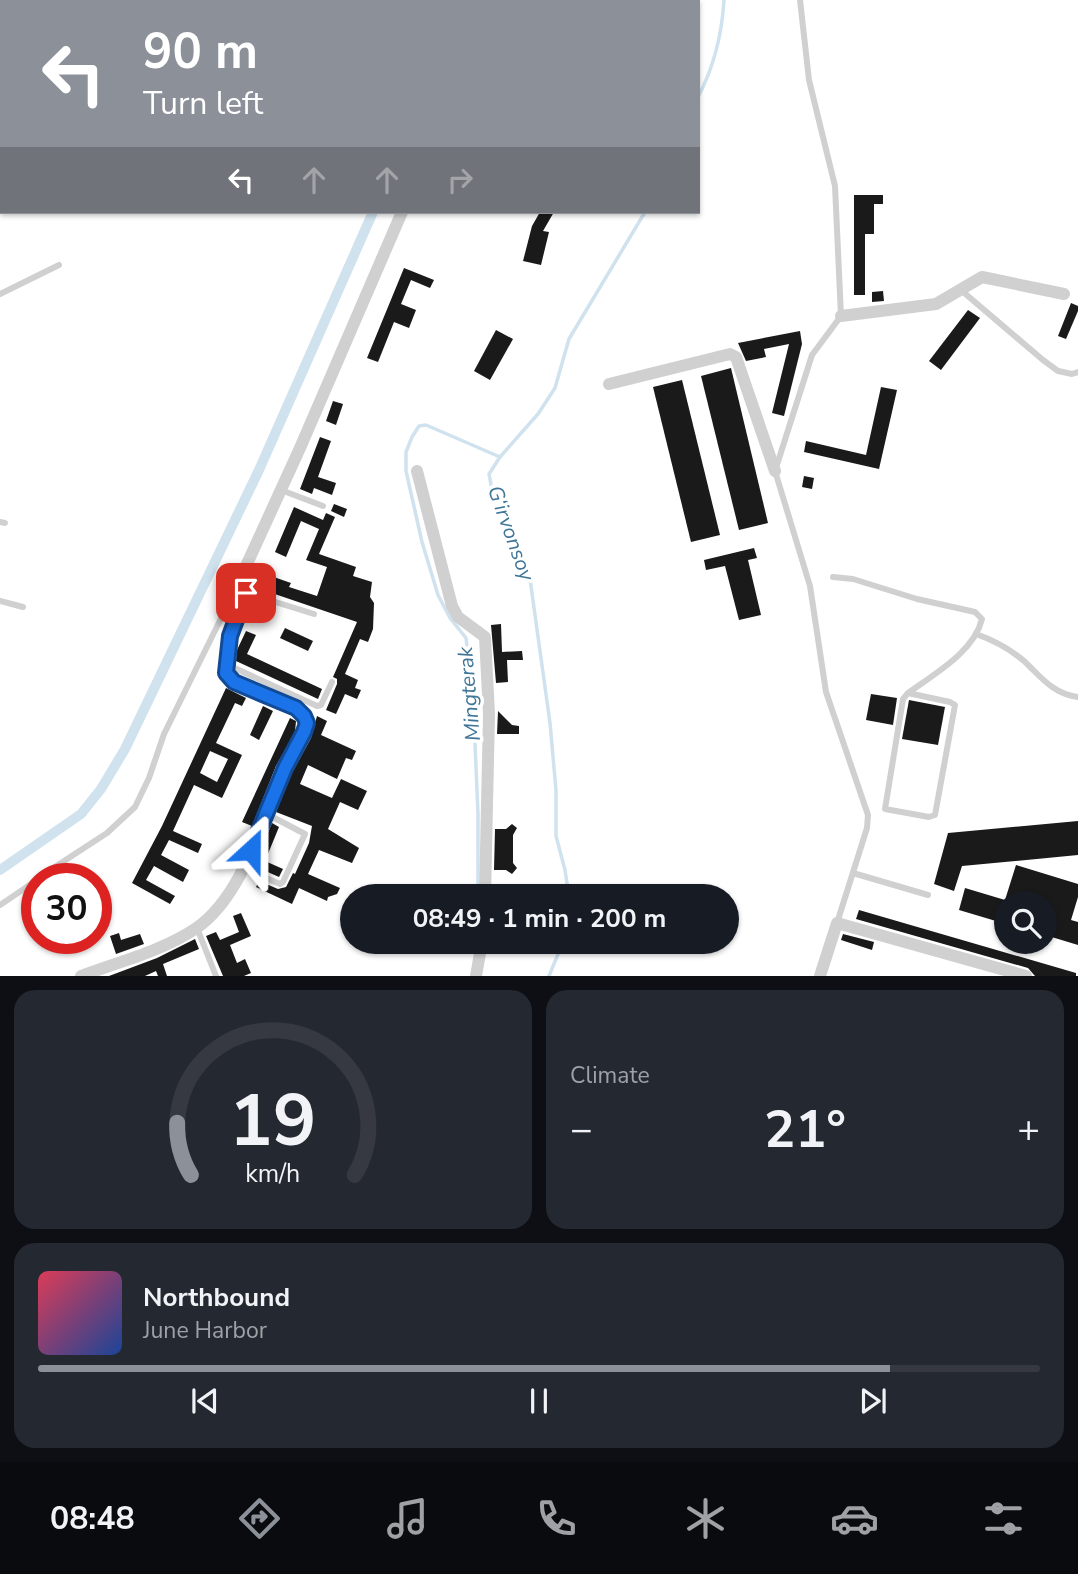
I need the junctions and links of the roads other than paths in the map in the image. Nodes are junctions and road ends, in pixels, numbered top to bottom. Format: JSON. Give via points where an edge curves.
{"nodes":[{"id":1,"x":800,"y":0,"type":"edge"},
{"id":2,"x":401,"y":214,"type":"edge"},
{"id":3,"x":59,"y":265,"type":"dead end"},
{"id":4,"x":962,"y":291,"type":"junction"},
{"id":5,"x":0,"y":294,"type":"edge"},
{"id":6,"x":1063,"y":294,"type":"dead end"},
{"id":7,"x":841,"y":316,"type":"junction"},
{"id":8,"x":1078,"y":372,"type":"edge"},
{"id":9,"x":609,"y":384,"type":"dead end"},
{"id":10,"x":416,"y":471,"type":"dead end"},
{"id":11,"x":775,"y":471,"type":"junction"},
{"id":12,"x":281,"y":490,"type":"junction"},
{"id":13,"x":323,"y":506,"type":"dead end"},
{"id":14,"x":833,"y":577,"type":"dead end"},
{"id":15,"x":241,"y":591,"type":"junction"},
{"id":16,"x":0,"y":601,"type":"edge"},
{"id":17,"x":23,"y":607,"type":"dead end"},
{"id":18,"x":314,"y":614,"type":"dead end"},
{"id":19,"x":976,"y":634,"type":"junction"},
{"id":20,"x":226,"y":664,"type":"junction"},
{"id":21,"x":332,"y":682,"type":"dead end"},
{"id":22,"x":908,"y":693,"type":"junction"},
{"id":23,"x":1078,"y":697,"type":"edge"},
{"id":24,"x":267,"y":814,"type":"junction"},
{"id":25,"x":61,"y":863,"type":"edge"},
{"id":26,"x":243,"y":868,"type":"junction"},
{"id":27,"x":853,"y":873,"type":"junction"},
{"id":28,"x":485,"y":884,"type":"edge"},
{"id":29,"x":21,"y":890,"type":"edge"},
{"id":30,"x":928,"y":895,"type":"dead end"},
{"id":31,"x":0,"y":905,"type":"edge"},
{"id":32,"x":837,"y":923,"type":"junction"},
{"id":33,"x":197,"y":928,"type":"junction"},
{"id":34,"x":480,"y":954,"type":"edge"},
{"id":35,"x":81,"y":975,"type":"edge"},
{"id":36,"x":216,"y":975,"type":"edge"},
{"id":37,"x":476,"y":975,"type":"edge"},
{"id":38,"x":820,"y":975,"type":"edge"},
{"id":39,"x":1026,"y":975,"type":"edge"}],
"edges":[{"from":1,"to":7,"type":"lane","via":[[809,80],[835,186]]},
{"from":2,"to":12,"type":"street"},
{"from":3,"to":5,"type":"lane"},
{"from":4,"to":6,"type":"street","via":[[988,277]]},
{"from":4,"to":7,"type":"street","via":[[936,304]]},
{"from":4,"to":8,"type":"lane","via":[[1042,360],[1058,371]]},
{"from":7,"to":11,"type":"lane","via":[[812,355]]},
{"from":9,"to":11,"type":"street","via":[[730,354],[736,357]]},
{"from":10,"to":28,"type":"street","via":[[452,606],[458,617],[485,637],[489,714]]},
{"from":11,"to":27,"type":"lane","via":[[810,586],[825,692],[868,815]]},
{"from":12,"to":13,"type":"lane"},
{"from":12,"to":15,"type":"street"},
{"from":14,"to":19,"type":"lane","via":[[975,612],[982,619]]},
{"from":15,"to":18,"type":"lane"},
{"from":15,"to":20,"type":"street"},
{"from":15,"to":25,"type":"lane","via":[[164,734],[135,807],[107,833]]},
{"from":16,"to":17,"type":"lane"},
{"from":19,"to":22,"type":"lane","via":[[947,665]]},
{"from":19,"to":23,"type":"lane","via":[[1004,647],[1056,691]]},
{"from":20,"to":21,"type":"lane","via":[[317,706]]},
{"from":20,"to":24,"type":"street","via":[[226,673],[234,682],[296,708],[307,723]]},
{"from":22,"to":22,"type":"lane","via":[[955,705],[935,815],[929,817],[885,808],[903,699]]},
{"from":24,"to":26,"type":"street"},
{"from":24,"to":26,"type":"lane","via":[[305,834],[284,882]]},
{"from":26,"to":33,"type":"street","via":[[225,899]]},
{"from":27,"to":30,"type":"lane"},
{"from":27,"to":32,"type":"lane"},
{"from":29,"to":31,"type":"lane"},
{"from":32,"to":38,"type":"street"},
{"from":32,"to":39,"type":"street"},
{"from":33,"to":35,"type":"street"},
{"from":33,"to":36,"type":"lane"},
{"from":34,"to":37,"type":"street"}]}
